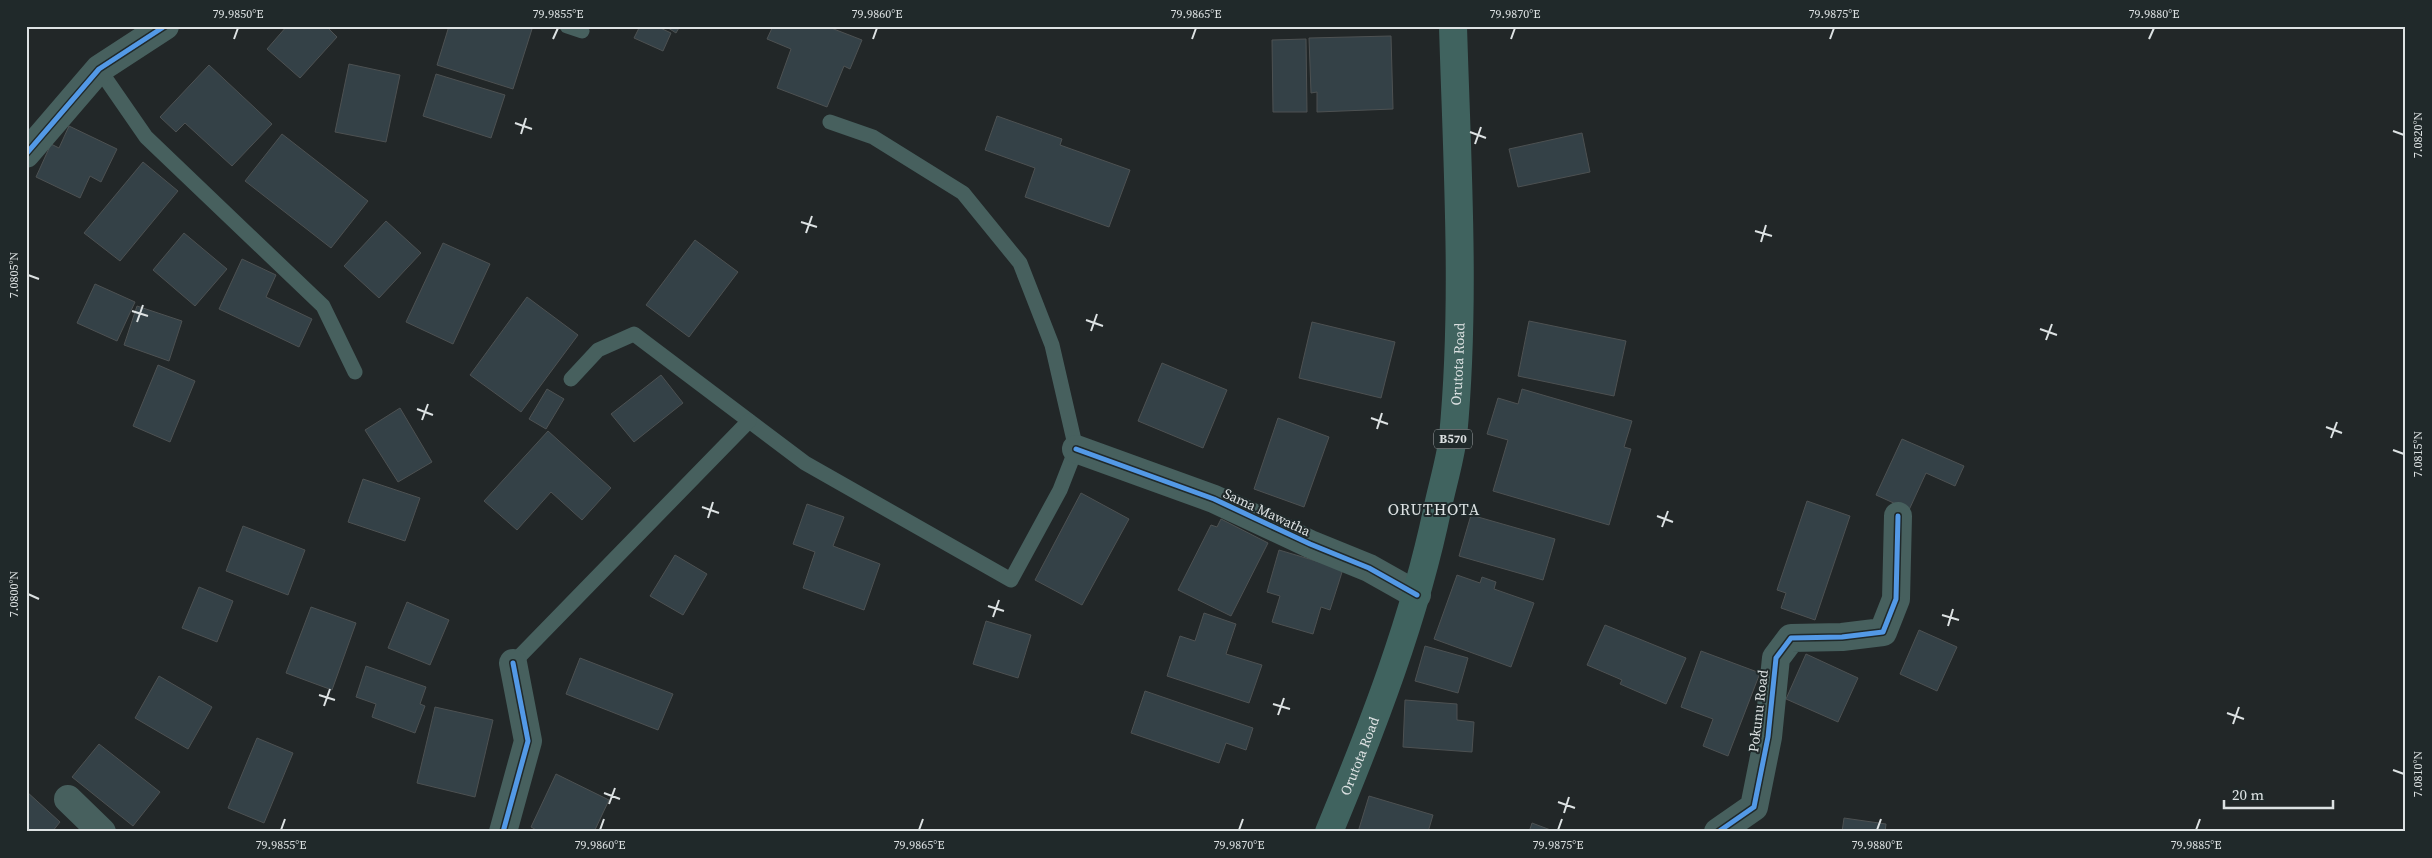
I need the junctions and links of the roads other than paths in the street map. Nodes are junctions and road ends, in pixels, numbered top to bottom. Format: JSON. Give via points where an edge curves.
{"nodes":[{"id":1,"x":166,"y":26,"type":"edge"},
{"id":2,"x":567,"y":26,"type":"edge"},
{"id":3,"x":1454,"y":26,"type":"edge"},
{"id":4,"x":582,"y":31,"type":"dead end"},
{"id":5,"x":99,"y":69,"type":"junction"},
{"id":6,"x":830,"y":122,"type":"dead end"},
{"id":7,"x":26,"y":154,"type":"edge"},
{"id":8,"x":355,"y":372,"type":"dead end"},
{"id":9,"x":571,"y":379,"type":"dead end"},
{"id":10,"x":749,"y":421,"type":"junction"},
{"id":11,"x":1076,"y":449,"type":"junction"},
{"id":12,"x":1898,"y":516,"type":"dead end"},
{"id":13,"x":1417,"y":595,"type":"junction"},
{"id":14,"x":513,"y":663,"type":"joint"},
{"id":15,"x":68,"y":799,"type":"dead end"},
{"id":16,"x":102,"y":832,"type":"edge"},
{"id":17,"x":503,"y":832,"type":"edge"},
{"id":18,"x":1328,"y":832,"type":"edge"},
{"id":19,"x":1718,"y":832,"type":"edge"}],
"edges":[{"from":1,"to":5,"type":"street"},
{"from":2,"to":4,"type":"lane"},
{"from":3,"to":13,"type":"main road","name":"Orutota Road","number":"B570","via":[[1459,347],[1453,439]]},
{"from":5,"to":7,"type":"street"},
{"from":5,"to":8,"type":"lane","via":[[146,137],[323,306]]},
{"from":6,"to":11,"type":"lane","via":[[873,137],[964,193],[1020,263],[1052,345]]},
{"from":9,"to":10,"type":"lane","via":[[598,350],[634,334]]},
{"from":10,"to":11,"type":"lane","via":[[805,463],[1012,580],[1060,490]]},
{"from":10,"to":14,"type":"lane"},
{"from":11,"to":13,"type":"street","name":"Sama Mawatha","via":[[1214,499],[1369,568]]},
{"from":12,"to":19,"type":"street","name":"Pokunu Road","via":[[1896,599],[1883,632],[1791,638],[1776,658],[1768,738],[1754,807]]},
{"from":13,"to":18,"type":"main road","name":"Orutota Road","number":"B570","via":[[1385,689]]},
{"from":14,"to":17,"type":"street","via":[[528,740]]},
{"from":15,"to":16,"type":"street"}]}
